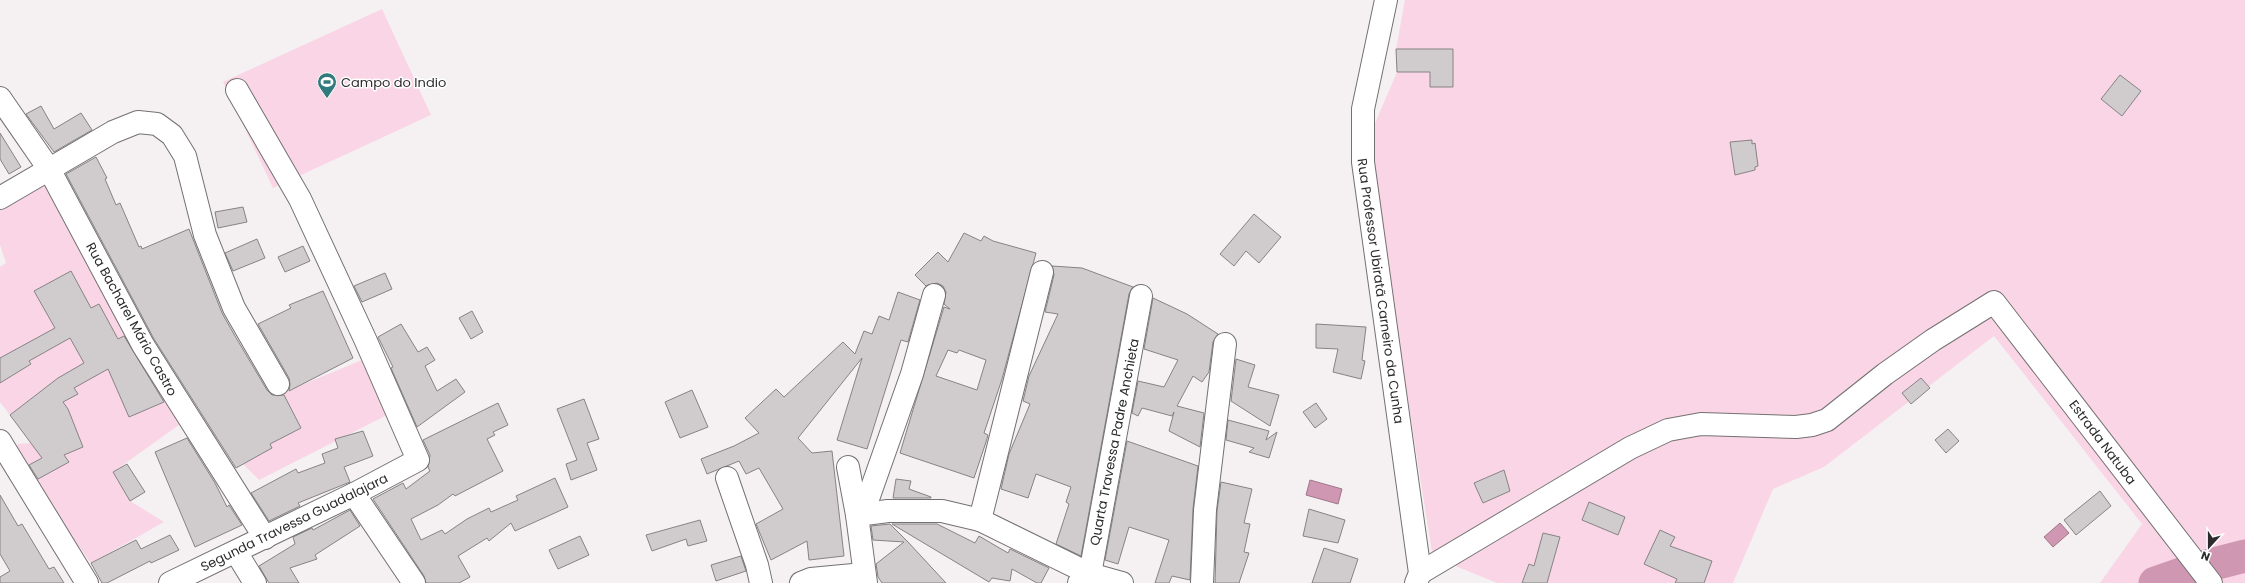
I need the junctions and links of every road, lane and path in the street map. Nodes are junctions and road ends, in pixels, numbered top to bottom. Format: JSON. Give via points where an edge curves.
{"nodes":[{"id":1,"x":1386,"y":0,"type":"edge"},
{"id":2,"x":237,"y":90,"type":"dead end"},
{"id":3,"x":0,"y":98,"type":"edge"},
{"id":4,"x":48,"y":170,"type":"junction"},
{"id":5,"x":0,"y":198,"type":"edge"},
{"id":6,"x":1042,"y":272,"type":"dead end"},
{"id":7,"x":934,"y":295,"type":"dead end"},
{"id":8,"x":1141,"y":296,"type":"dead end"},
{"id":9,"x":1225,"y":344,"type":"dead end"},
{"id":10,"x":278,"y":384,"type":"dead end"},
{"id":11,"x":0,"y":441,"type":"edge"},
{"id":12,"x":848,"y":467,"type":"dead end"},
{"id":13,"x":727,"y":478,"type":"dead end"},
{"id":14,"x":354,"y":494,"type":"junction"},
{"id":15,"x":860,"y":514,"type":"junction"},
{"id":16,"x":980,"y":520,"type":"junction"},
{"id":17,"x":265,"y":538,"type":"junction"},
{"id":18,"x":236,"y":552,"type":"junction"},
{"id":19,"x":865,"y":578,"type":"edge"},
{"id":20,"x":1084,"y":578,"type":"edge"},
{"id":21,"x":1418,"y":578,"type":"edge"},
{"id":22,"x":87,"y":583,"type":"edge"},
{"id":23,"x":170,"y":583,"type":"edge"},
{"id":24,"x":255,"y":583,"type":"edge"},
{"id":25,"x":414,"y":583,"type":"edge"},
{"id":26,"x":761,"y":583,"type":"edge"},
{"id":27,"x":801,"y":583,"type":"edge"},
{"id":28,"x":1122,"y":583,"type":"edge"},
{"id":29,"x":1202,"y":583,"type":"edge"},
{"id":30,"x":2211,"y":583,"type":"edge"}],
"edges":[{"from":1,"to":21,"type":"street","name":"Rua Professor Ubiratã Carneiro da Cunha","via":[[1363,109],[1363,162]]},
{"from":2,"to":14,"type":"street","name":"Segunda Travessa Guadalajara","via":[[300,199],[418,460]]},
{"from":3,"to":4,"type":"street","name":"Rua Bacharel Mário Castro"},
{"from":4,"to":5,"type":"street"},
{"from":4,"to":10,"type":"street","via":[[113,132],[138,122],[157,124],[172,135],[185,156],[205,234],[234,308]]},
{"from":4,"to":17,"type":"street","name":"Rua Bacharel Mário Castro","via":[[143,345]]},
{"from":6,"to":16,"type":"street"},
{"from":7,"to":15,"type":"street","via":[[912,374]]},
{"from":8,"to":20,"type":"street","name":"Quarta Travessa Padre Anchieta"},
{"from":9,"to":29,"type":"street","via":[[1205,510]]},
{"from":11,"to":22,"type":"street"},
{"from":12,"to":15,"type":"street"},
{"from":13,"to":26,"type":"street"},
{"from":14,"to":17,"type":"street","name":"Segunda Travessa Guadalajara"},
{"from":14,"to":25,"type":"street"},
{"from":15,"to":16,"type":"street","via":[[942,511]]},
{"from":15,"to":19,"type":"street"},
{"from":16,"to":20,"type":"street"},
{"from":17,"to":18,"type":"street","name":"Segunda Travessa Guadalajara"},
{"from":18,"to":23,"type":"street","name":"Segunda Travessa Guadalajara"},
{"from":18,"to":24,"type":"street"},
{"from":19,"to":27,"type":"street","via":[[811,579]]},
{"from":20,"to":28,"type":"street"},
{"from":21,"to":30,"type":"street","name":"Estrada Natuba","via":[[1630,448],[1668,430],[1701,424],[1812,426],[1827,420],[1933,340],[1994,302]]}]}
